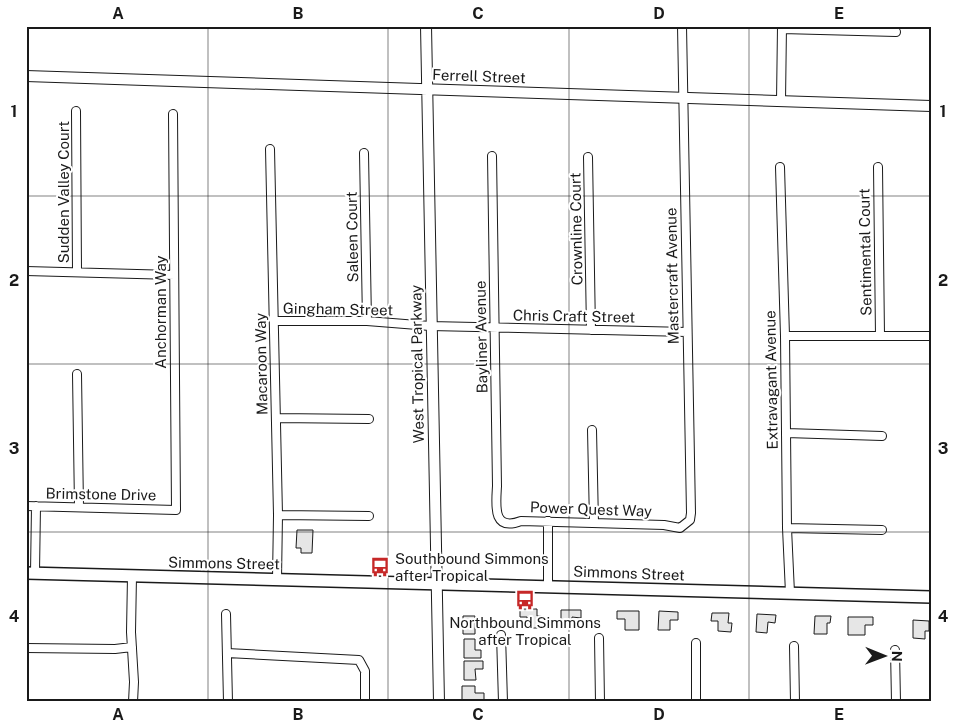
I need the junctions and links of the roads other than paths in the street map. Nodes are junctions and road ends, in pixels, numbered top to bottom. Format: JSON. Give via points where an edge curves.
{"nodes":[{"id":1,"x":426,"y":26,"type":"edge"},
{"id":2,"x":682,"y":26,"type":"edge"},
{"id":3,"x":782,"y":28,"type":"edge"},
{"id":4,"x":896,"y":32,"type":"dead end"},
{"id":5,"x":26,"y":76,"type":"edge"},
{"id":6,"x":427,"y":89,"type":"junction"},
{"id":7,"x":684,"y":98,"type":"junction"},
{"id":8,"x":781,"y":102,"type":"junction"},
{"id":9,"x":931,"y":106,"type":"edge"},
{"id":10,"x":76,"y":111,"type":"dead end"},
{"id":11,"x":172,"y":114,"type":"dead end"},
{"id":12,"x":270,"y":149,"type":"dead end"},
{"id":13,"x":364,"y":153,"type":"dead end"},
{"id":14,"x":492,"y":156,"type":"dead end"},
{"id":15,"x":588,"y":157,"type":"dead end"},
{"id":16,"x":780,"y":167,"type":"dead end"},
{"id":17,"x":878,"y":167,"type":"dead end"},
{"id":18,"x":26,"y":271,"type":"edge"},
{"id":19,"x":77,"y":272,"type":"junction"},
{"id":20,"x":174,"y":275,"type":"junction"},
{"id":21,"x":275,"y":321,"type":"junction"},
{"id":22,"x":367,"y":321,"type":"junction"},
{"id":23,"x":430,"y":326,"type":"junction"},
{"id":24,"x":494,"y":328,"type":"junction"},
{"id":25,"x":591,"y":330,"type":"junction"},
{"id":26,"x":686,"y":332,"type":"junction"},
{"id":27,"x":785,"y":336,"type":"junction"},
{"id":28,"x":880,"y":336,"type":"junction"},
{"id":29,"x":931,"y":336,"type":"edge"},
{"id":30,"x":77,"y":374,"type":"dead end"},
{"id":31,"x":276,"y":418,"type":"junction"},
{"id":32,"x":369,"y":419,"type":"dead end"},
{"id":33,"x":592,"y":430,"type":"dead end"},
{"id":34,"x":786,"y":432,"type":"junction"},
{"id":35,"x":882,"y":436,"type":"dead end"},
{"id":36,"x":26,"y":506,"type":"edge"},
{"id":37,"x":36,"y":506,"type":"junction"},
{"id":38,"x":79,"y":507,"type":"junction"},
{"id":39,"x":176,"y":510,"type":"joint"},
{"id":40,"x":278,"y":516,"type":"junction"},
{"id":41,"x":369,"y":516,"type":"dead end"},
{"id":42,"x":498,"y":516,"type":"joint"},
{"id":43,"x":548,"y":522,"type":"junction"},
{"id":44,"x":594,"y":523,"type":"junction"},
{"id":45,"x":686,"y":524,"type":"joint"},
{"id":46,"x":786,"y":528,"type":"junction"},
{"id":47,"x":882,"y":530,"type":"dead end"},
{"id":48,"x":30,"y":573,"type":"edge"},
{"id":49,"x":132,"y":576,"type":"junction"},
{"id":50,"x":276,"y":580,"type":"junction"},
{"id":51,"x":436,"y":584,"type":"junction"},
{"id":52,"x":548,"y":586,"type":"junction"},
{"id":53,"x":790,"y":593,"type":"junction"},
{"id":54,"x":931,"y":597,"type":"edge"},
{"id":55,"x":226,"y":614,"type":"dead end"},
{"id":56,"x":501,"y":635,"type":"dead end"},
{"id":57,"x":599,"y":638,"type":"dead end"},
{"id":58,"x":696,"y":643,"type":"dead end"},
{"id":59,"x":794,"y":646,"type":"dead end"},
{"id":60,"x":132,"y":647,"type":"junction"},
{"id":61,"x":26,"y":648,"type":"edge"},
{"id":62,"x":895,"y":650,"type":"dead end"},
{"id":63,"x":227,"y":653,"type":"junction"},
{"id":64,"x":133,"y":702,"type":"edge"},
{"id":65,"x":228,"y":702,"type":"edge"},
{"id":66,"x":365,"y":702,"type":"edge"},
{"id":67,"x":439,"y":702,"type":"edge"},
{"id":68,"x":503,"y":702,"type":"edge"},
{"id":69,"x":600,"y":702,"type":"edge"},
{"id":70,"x":696,"y":702,"type":"edge"},
{"id":71,"x":795,"y":702,"type":"edge"},
{"id":72,"x":896,"y":702,"type":"edge"}],
"edges":[{"from":1,"to":6,"type":"street","name":"West Tropical Parkway"},
{"from":2,"to":7,"type":"street","name":"Mastercraft Avenue"},
{"from":3,"to":4,"type":"street"},
{"from":3,"to":8,"type":"street"},
{"from":5,"to":6,"type":"street","name":"Ferrell Street"},
{"from":6,"to":7,"type":"street","name":"Ferrell Street"},
{"from":6,"to":23,"type":"street","name":"West Tropical Parkway"},
{"from":7,"to":8,"type":"street","name":"Ferrell Street"},
{"from":7,"to":26,"type":"street","name":"Mastercraft Avenue"},
{"from":8,"to":9,"type":"street","name":"Ferrell Street"},
{"from":10,"to":19,"type":"street","name":"Sudden Valley Court"},
{"from":11,"to":20,"type":"street","name":"Anchorman Way"},
{"from":12,"to":21,"type":"street","name":"Macaroon Way"},
{"from":13,"to":22,"type":"street","name":"Saleen Court"},
{"from":14,"to":24,"type":"street","name":"Bayliner Avenue"},
{"from":15,"to":25,"type":"street","name":"Crownline Court"},
{"from":16,"to":27,"type":"street","name":"Extravagant Avenue"},
{"from":17,"to":28,"type":"street","name":"Sentimental Court"},
{"from":18,"to":19,"type":"street"},
{"from":19,"to":20,"type":"street"},
{"from":20,"to":39,"type":"street","name":"Anchorman Way"},
{"from":21,"to":22,"type":"street","name":"Gingham Street"},
{"from":21,"to":31,"type":"street","name":"Macaroon Way"},
{"from":22,"to":23,"type":"street","name":"Gingham Street"},
{"from":23,"to":24,"type":"street","name":"Chris Craft Street"},
{"from":23,"to":51,"type":"street","name":"West Tropical Parkway"},
{"from":24,"to":25,"type":"street","name":"Chris Craft Street"},
{"from":24,"to":42,"type":"street","name":"Bayliner Avenue","via":[[497,486],[494,504]]},
{"from":25,"to":26,"type":"street","name":"Chris Craft Street"},
{"from":26,"to":45,"type":"street","name":"Mastercraft Avenue","via":[[691,513]]},
{"from":27,"to":28,"type":"street"},
{"from":27,"to":34,"type":"street","name":"Extravagant Avenue"},
{"from":28,"to":29,"type":"street"},
{"from":30,"to":38,"type":"street"},
{"from":31,"to":32,"type":"street"},
{"from":31,"to":40,"type":"street","name":"Macaroon Way"},
{"from":33,"to":44,"type":"street"},
{"from":34,"to":35,"type":"street"},
{"from":34,"to":46,"type":"street","name":"Extravagant Avenue"},
{"from":36,"to":37,"type":"street","name":"Brimstone Drive"},
{"from":37,"to":38,"type":"street","name":"Brimstone Drive"},
{"from":37,"to":48,"type":"street"},
{"from":38,"to":39,"type":"street","name":"Brimstone Drive"},
{"from":40,"to":41,"type":"street"},
{"from":40,"to":50,"type":"street","name":"Macaroon Way"},
{"from":42,"to":43,"type":"street","name":"Power Quest Way","via":[[511,524],[521,520]]},
{"from":43,"to":44,"type":"street","name":"Power Quest Way"},
{"from":43,"to":52,"type":"street"},
{"from":44,"to":45,"type":"street","name":"Power Quest Way","via":[[680,528]]},
{"from":46,"to":47,"type":"street"},
{"from":46,"to":53,"type":"street","name":"Extravagant Avenue"},
{"from":48,"to":49,"type":"main road","name":"Simmons Street"},
{"from":49,"to":50,"type":"main road","name":"Simmons Street"},
{"from":49,"to":60,"type":"street"},
{"from":50,"to":51,"type":"main road","name":"Simmons Street"},
{"from":51,"to":52,"type":"main road","name":"Simmons Street"},
{"from":51,"to":67,"type":"street","name":"West Tropical Parkway"},
{"from":52,"to":53,"type":"main road","name":"Simmons Street"},
{"from":53,"to":54,"type":"main road","name":"Simmons Street"},
{"from":55,"to":63,"type":"street"},
{"from":56,"to":68,"type":"street"},
{"from":57,"to":69,"type":"street"},
{"from":58,"to":70,"type":"street"},
{"from":59,"to":71,"type":"street"},
{"from":60,"to":61,"type":"street"},
{"from":60,"to":64,"type":"street"},
{"from":62,"to":72,"type":"street"},
{"from":63,"to":65,"type":"street"},
{"from":63,"to":66,"type":"street","via":[[359,660],[365,671]]}]}
